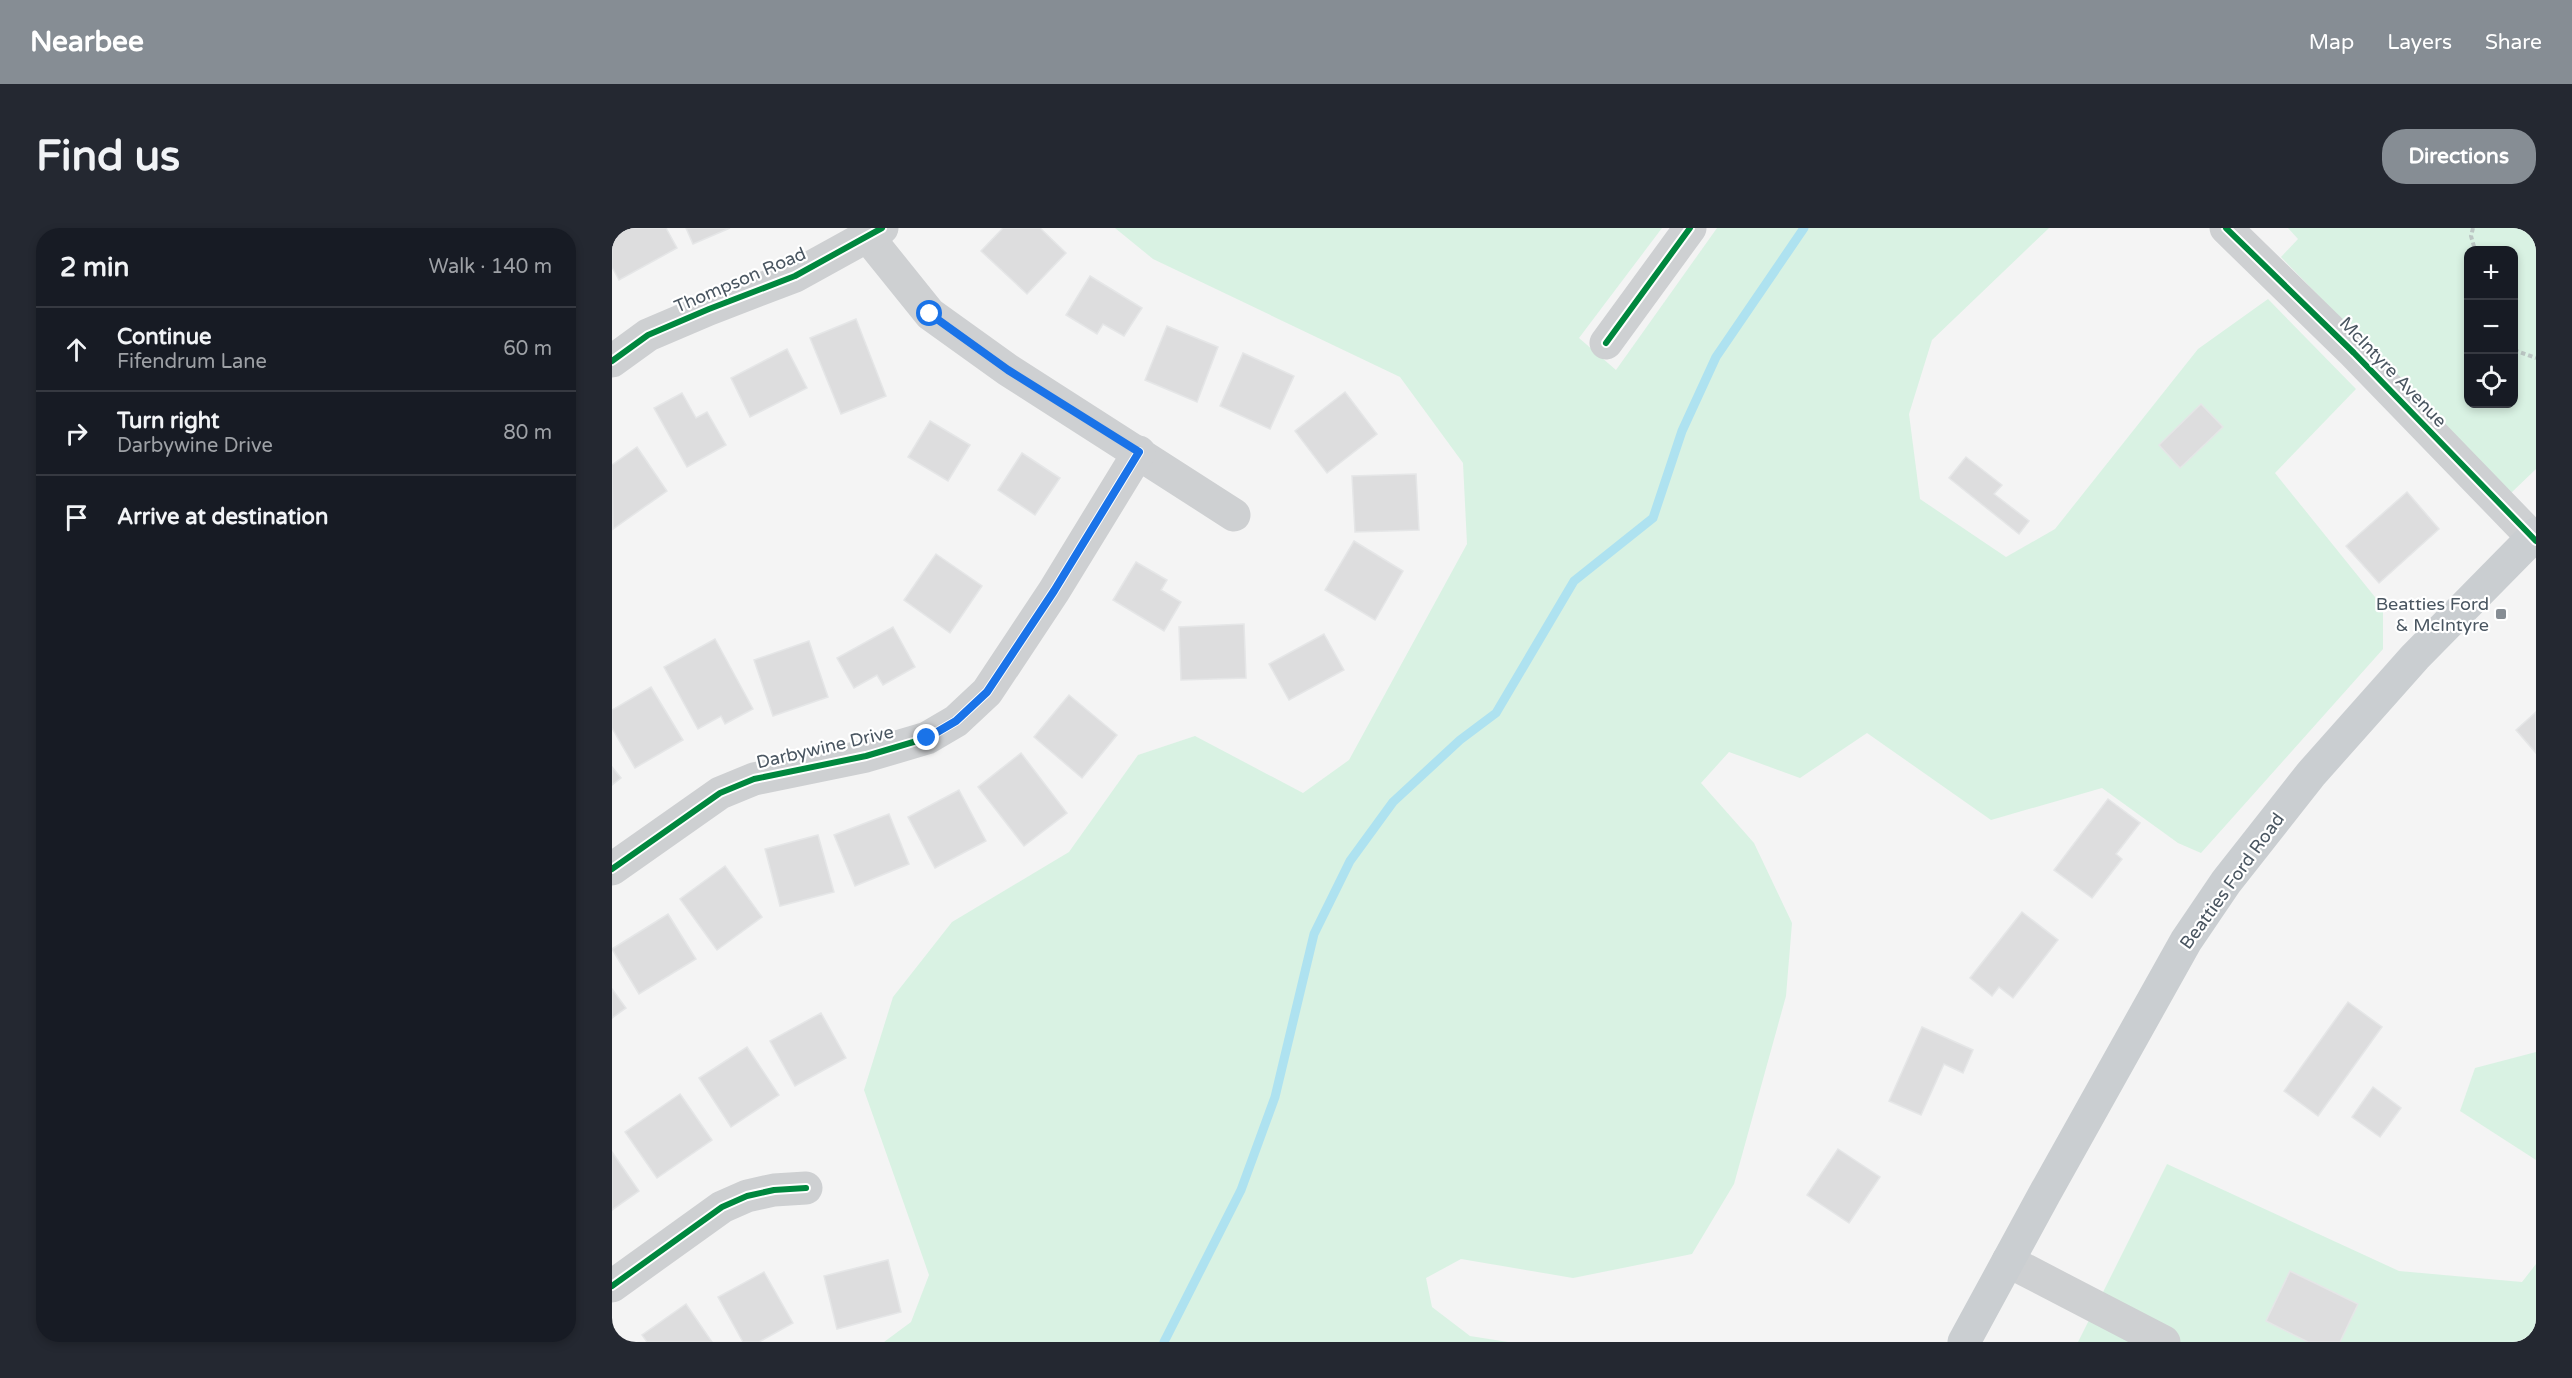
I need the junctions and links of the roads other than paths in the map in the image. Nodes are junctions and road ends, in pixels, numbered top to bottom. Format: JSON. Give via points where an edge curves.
{"nodes":[{"id":1,"x":1690,"y":228,"type":"edge"},
{"id":2,"x":2226,"y":228,"type":"edge"},
{"id":3,"x":875,"y":233,"type":"edge"},
{"id":4,"x":1606,"y":343,"type":"dead end"},
{"id":5,"x":612,"y":361,"type":"edge"},
{"id":6,"x":1139,"y":452,"type":"junction"},
{"id":7,"x":1234,"y":515,"type":"dead end"},
{"id":8,"x":2535,"y":537,"type":"edge"},
{"id":9,"x":612,"y":868,"type":"edge"},
{"id":10,"x":806,"y":1188,"type":"dead end"},
{"id":11,"x":2008,"y":1261,"type":"junction"},
{"id":12,"x":612,"y":1286,"type":"edge"},
{"id":13,"x":1965,"y":1342,"type":"edge"},
{"id":14,"x":2164,"y":1342,"type":"edge"}],
"edges":[{"from":1,"to":4,"type":"street"},
{"from":2,"to":8,"type":"street","name":"McIntyre Avenue"},
{"from":3,"to":5,"type":"street","name":"Thompson Road","via":[[795,276],[648,335]]},
{"from":3,"to":6,"type":"street","via":[[930,314],[1008,370]]},
{"from":6,"to":7,"type":"street"},
{"from":6,"to":9,"type":"street","name":"Darbywine Drive","via":[[987,692],[956,721],[927,738],[876,753],[754,778],[720,793]]},
{"from":8,"to":11,"type":"main road","name":"Beatties Ford Road","via":[[2407,665],[2311,774],[2226,882],[2186,941]]},
{"from":10,"to":12,"type":"street","via":[[747,1196],[722,1207]]},
{"from":11,"to":13,"type":"main road","name":"Beatties Ford Road"},
{"from":11,"to":14,"type":"street"}]}
